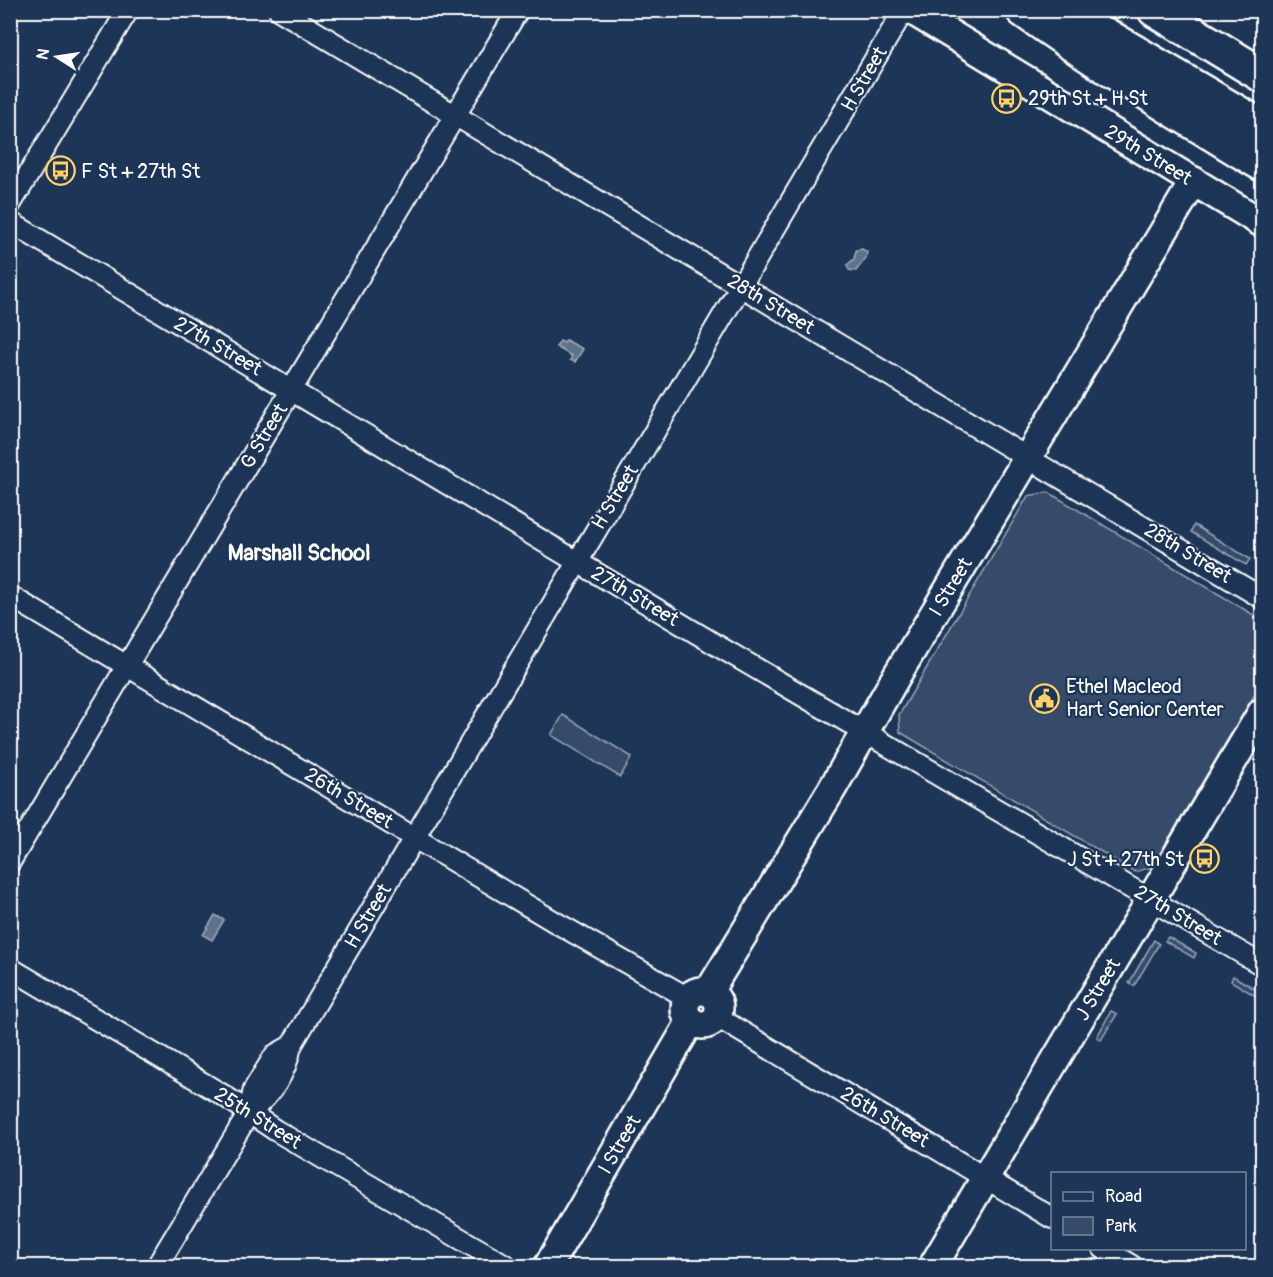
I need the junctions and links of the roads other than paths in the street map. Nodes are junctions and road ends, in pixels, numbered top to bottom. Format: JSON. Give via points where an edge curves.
{"nodes":[{"id":1,"x":128,"y":10,"type":"edge"},
{"id":2,"x":279,"y":10,"type":"edge"},
{"id":3,"x":518,"y":10,"type":"edge"},
{"id":4,"x":904,"y":10,"type":"edge"},
{"id":5,"x":911,"y":10,"type":"edge"},
{"id":6,"x":1023,"y":10,"type":"edge"},
{"id":7,"x":1063,"y":10,"type":"edge"},
{"id":8,"x":1155,"y":10,"type":"edge"},
{"id":9,"x":1263,"y":75,"type":"edge"},
{"id":10,"x":455,"y":115,"type":"junction"},
{"id":11,"x":1263,"y":127,"type":"edge"},
{"id":12,"x":1263,"y":164,"type":"edge"},
{"id":13,"x":1194,"y":181,"type":"junction"},
{"id":14,"x":10,"y":205,"type":"edge"},
{"id":15,"x":10,"y":222,"type":"edge"},
{"id":16,"x":1263,"y":223,"type":"edge"},
{"id":17,"x":741,"y":287,"type":"junction"},
{"id":18,"x":292,"y":389,"type":"junction"},
{"id":19,"x":1029,"y":459,"type":"junction"},
{"id":20,"x":578,"y":561,"type":"junction"},
{"id":21,"x":10,"y":596,"type":"edge"},
{"id":22,"x":1263,"y":598,"type":"edge"},
{"id":23,"x":127,"y":665,"type":"junction"},
{"id":24,"x":1263,"y":712,"type":"edge"},
{"id":25,"x":866,"y":732,"type":"junction"},
{"id":26,"x":415,"y":837,"type":"junction"},
{"id":27,"x":10,"y":861,"type":"edge"},
{"id":28,"x":1151,"y":900,"type":"junction"},
{"id":29,"x":1263,"y":965,"type":"edge"},
{"id":30,"x":10,"y":968,"type":"edge"},
{"id":31,"x":701,"y":1007,"type":"junction"},
{"id":32,"x":249,"y":1113,"type":"junction"},
{"id":33,"x":986,"y":1177,"type":"junction"},
{"id":34,"x":1051,"y":1217,"type":"edge"},
{"id":35,"x":1106,"y":1250,"type":"edge"},
{"id":36,"x":157,"y":1266,"type":"edge"},
{"id":37,"x":507,"y":1266,"type":"edge"},
{"id":38,"x":548,"y":1266,"type":"edge"},
{"id":39,"x":933,"y":1266,"type":"edge"},
{"id":40,"x":1132,"y":1266,"type":"edge"}],
"edges":[{"from":1,"to":14,"type":"street"},
{"from":2,"to":10,"type":"street","name":"28th Street"},
{"from":3,"to":10,"type":"street","name":"G Street"},
{"from":4,"to":17,"type":"street","name":"H Street"},
{"from":5,"to":13,"type":"street","name":"29th Street"},
{"from":6,"to":12,"type":"highway","via":[[1171,109]]},
{"from":7,"to":11,"type":"highway"},
{"from":8,"to":9,"type":"highway"},
{"from":10,"to":17,"type":"street","name":"28th Street"},
{"from":10,"to":18,"type":"street","name":"G Street"},
{"from":13,"to":16,"type":"street","name":"29th Street"},
{"from":13,"to":19,"type":"street","name":"I Street"},
{"from":15,"to":18,"type":"street","name":"27th Street"},
{"from":17,"to":19,"type":"street","name":"28th Street"},
{"from":17,"to":20,"type":"street","name":"H Street"},
{"from":18,"to":20,"type":"street","name":"27th Street"},
{"from":18,"to":23,"type":"street","name":"G Street"},
{"from":19,"to":22,"type":"street","name":"28th Street"},
{"from":19,"to":25,"type":"street","name":"I Street"},
{"from":20,"to":25,"type":"street","name":"27th Street"},
{"from":20,"to":26,"type":"street","name":"H Street"},
{"from":21,"to":23,"type":"street","name":"26th Street"},
{"from":23,"to":26,"type":"street","name":"26th Street"},
{"from":23,"to":27,"type":"street","name":"G Street"},
{"from":24,"to":28,"type":"street","name":"J Street"},
{"from":25,"to":28,"type":"street","name":"27th Street"},
{"from":25,"to":31,"type":"street","name":"I Street"},
{"from":26,"to":31,"type":"street","name":"26th Street"},
{"from":26,"to":32,"type":"street","name":"H Street","via":[[291,1046],[287,1063],[268,1096]]},
{"from":28,"to":29,"type":"street","name":"27th Street"},
{"from":28,"to":33,"type":"street","name":"J Street"},
{"from":30,"to":32,"type":"street","name":"25th Street"},
{"from":31,"to":33,"type":"street","name":"26th Street"},
{"from":31,"to":38,"type":"street","name":"I Street"},
{"from":32,"to":36,"type":"street","name":"H Street"},
{"from":32,"to":37,"type":"street","name":"25th Street"},
{"from":33,"to":34,"type":"street","name":"26th Street"},
{"from":33,"to":39,"type":"street","name":"J Street"},
{"from":35,"to":40,"type":"street"}]}
